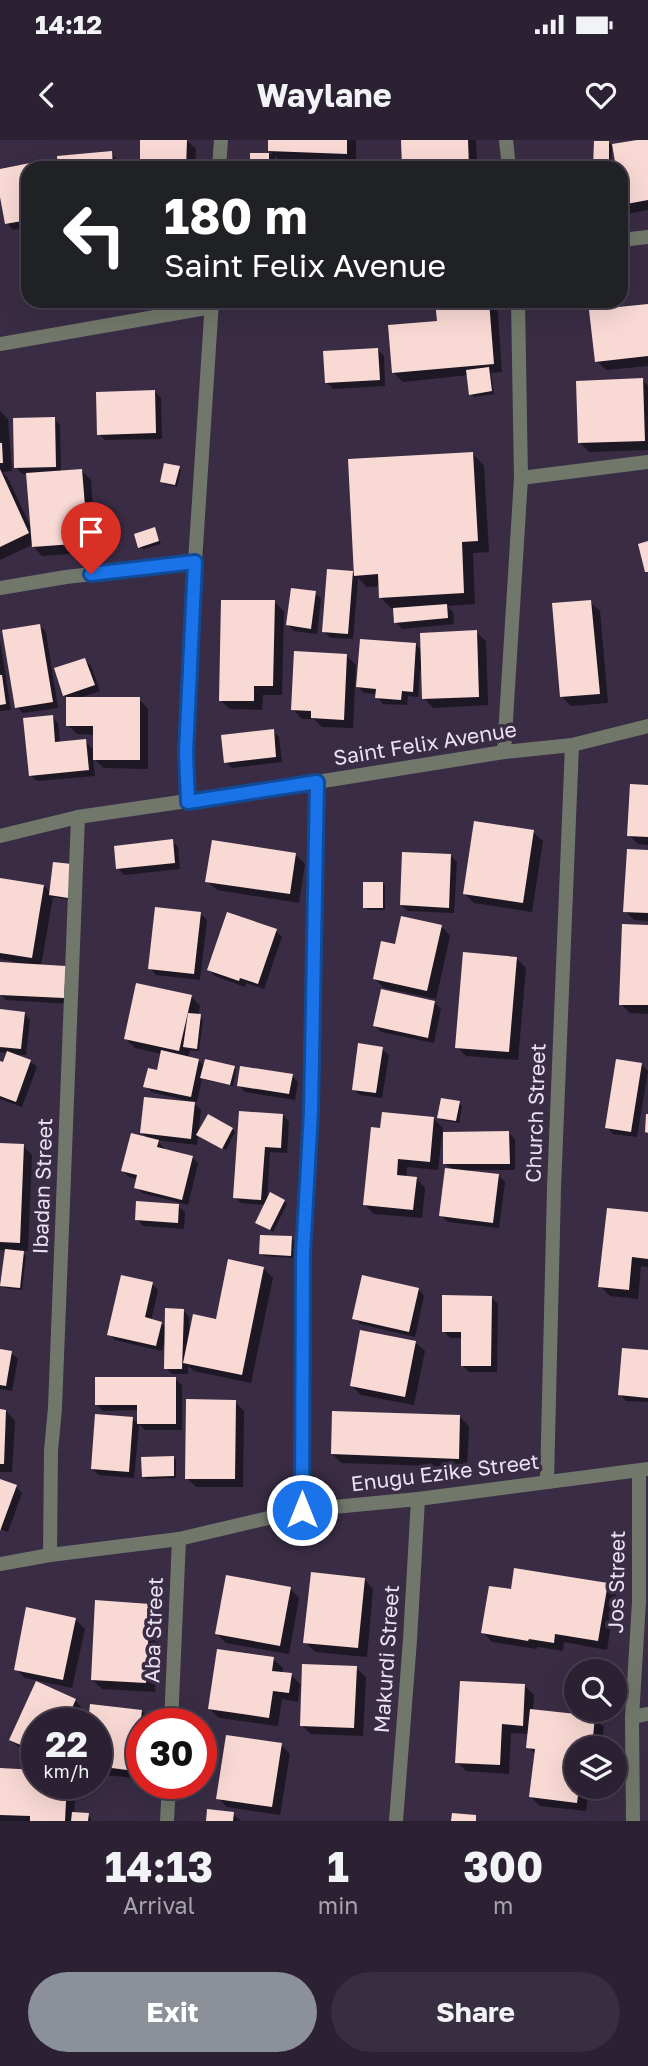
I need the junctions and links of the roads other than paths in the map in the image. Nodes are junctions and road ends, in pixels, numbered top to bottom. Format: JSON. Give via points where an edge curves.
{"nodes":[{"id":1,"x":221,"y":140,"type":"edge"},
{"id":2,"x":506,"y":140,"type":"edge"},
{"id":3,"x":220,"y":161,"type":"edge"},
{"id":4,"x":508,"y":161,"type":"edge"},
{"id":5,"x":648,"y":237,"type":"edge"},
{"id":6,"x":628,"y":239,"type":"edge"},
{"id":7,"x":191,"y":308,"type":"edge"},
{"id":8,"x":212,"y":308,"type":"edge"},
{"id":9,"x":518,"y":308,"type":"edge"},
{"id":10,"x":0,"y":344,"type":"edge"},
{"id":11,"x":648,"y":462,"type":"edge"},
{"id":12,"x":521,"y":478,"type":"junction"},
{"id":13,"x":195,"y":562,"type":"junction"},
{"id":14,"x":0,"y":588,"type":"edge"},
{"id":15,"x":648,"y":726,"type":"edge"},
{"id":16,"x":572,"y":745,"type":"junction"},
{"id":17,"x":504,"y":752,"type":"junction"},
{"id":18,"x":317,"y":782,"type":"junction"},
{"id":19,"x":188,"y":802,"type":"junction"},
{"id":20,"x":78,"y":817,"type":"junction"},
{"id":21,"x":0,"y":835,"type":"edge"},
{"id":22,"x":644,"y":1470,"type":"edge"},
{"id":23,"x":547,"y":1482,"type":"junction"},
{"id":24,"x":418,"y":1499,"type":"junction"},
{"id":25,"x":302,"y":1510,"type":"junction"},
{"id":26,"x":178,"y":1539,"type":"junction"},
{"id":27,"x":50,"y":1555,"type":"junction"},
{"id":28,"x":0,"y":1564,"type":"edge"},
{"id":29,"x":172,"y":1708,"type":"edge"},
{"id":30,"x":648,"y":1714,"type":"edge"},
{"id":31,"x":632,"y":1717,"type":"junction"},
{"id":32,"x":168,"y":1799,"type":"edge"},
{"id":33,"x":167,"y":1821,"type":"edge"},
{"id":34,"x":396,"y":1821,"type":"edge"},
{"id":35,"x":633,"y":1821,"type":"edge"}],
"edges":[{"from":1,"to":3,"type":"street"},
{"from":2,"to":4,"type":"street"},
{"from":5,"to":6,"type":"street"},
{"from":7,"to":10,"type":"street"},
{"from":8,"to":13,"type":"street"},
{"from":9,"to":12,"type":"street"},
{"from":11,"to":12,"type":"street"},
{"from":12,"to":17,"type":"street"},
{"from":13,"to":14,"type":"street"},
{"from":13,"to":19,"type":"street"},
{"from":15,"to":16,"type":"street","name":"Saint Felix Avenue"},
{"from":16,"to":17,"type":"street","name":"Saint Felix Avenue"},
{"from":16,"to":23,"type":"street","name":"Church Street"},
{"from":17,"to":18,"type":"street","name":"Saint Felix Avenue"},
{"from":18,"to":19,"type":"street","name":"Saint Felix Avenue"},
{"from":18,"to":25,"type":"street","via":[[311,1112],[303,1254]]},
{"from":19,"to":20,"type":"street","name":"Saint Felix Avenue"},
{"from":20,"to":21,"type":"street","name":"Saint Felix Avenue"},
{"from":20,"to":27,"type":"street","name":"Ibadan Street"},
{"from":22,"to":23,"type":"street","name":"Enugu Ezike Street"},
{"from":22,"to":31,"type":"street","name":"Jos Street"},
{"from":23,"to":24,"type":"street","name":"Enugu Ezike Street"},
{"from":24,"to":25,"type":"street","name":"Enugu Ezike Street"},
{"from":24,"to":34,"type":"street","name":"Makurdi Street"},
{"from":25,"to":26,"type":"street","name":"Enugu Ezike Street"},
{"from":26,"to":27,"type":"street","name":"Enugu Ezike Street"},
{"from":26,"to":29,"type":"street","name":"Aba Street"},
{"from":27,"to":28,"type":"street","name":"Enugu Ezike Street"},
{"from":30,"to":31,"type":"street"},
{"from":31,"to":35,"type":"street","name":"Jos Street"},
{"from":32,"to":33,"type":"street"}]}
